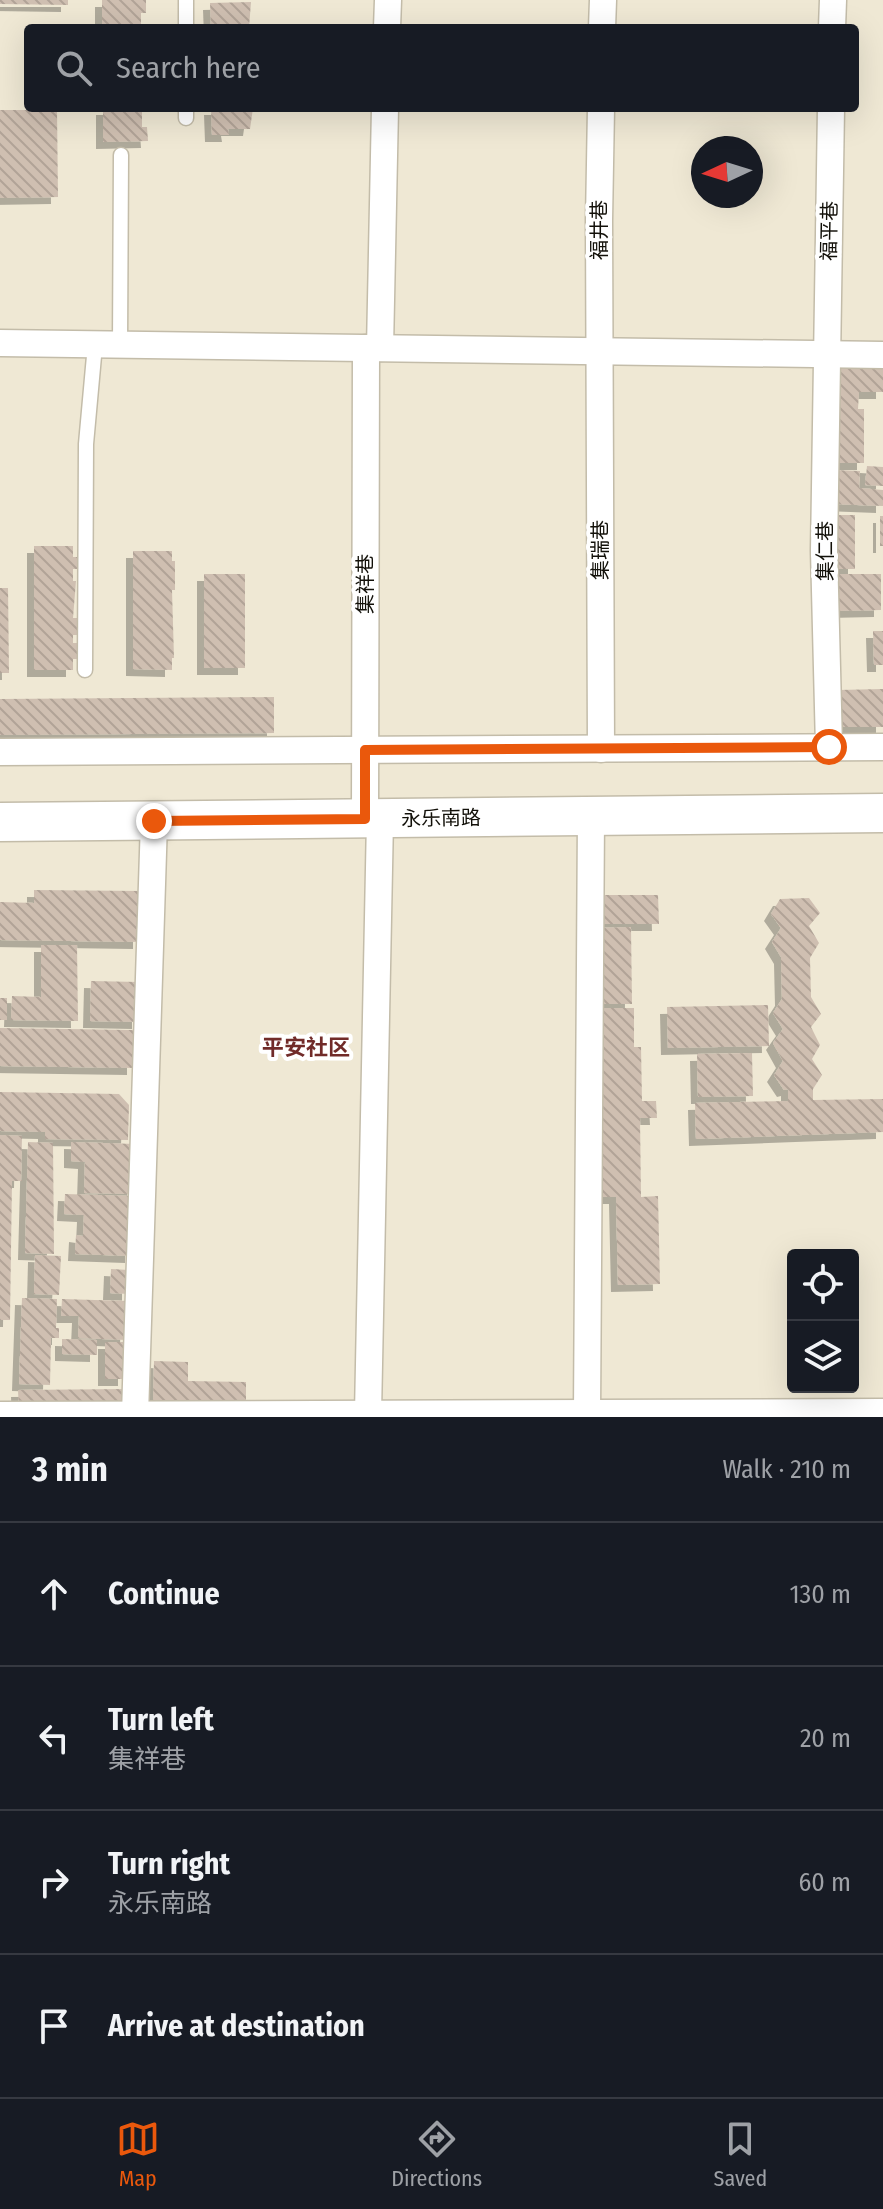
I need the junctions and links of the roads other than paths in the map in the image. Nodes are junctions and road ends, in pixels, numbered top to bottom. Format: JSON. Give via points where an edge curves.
{"nodes":[{"id":1,"x":186,"y":0,"type":"edge"},
{"id":2,"x":388,"y":0,"type":"edge"},
{"id":3,"x":603,"y":0,"type":"edge"},
{"id":4,"x":833,"y":0,"type":"edge"},
{"id":5,"x":186,"y":24,"type":"edge"},
{"id":6,"x":387,"y":24,"type":"edge"},
{"id":7,"x":602,"y":24,"type":"edge"},
{"id":8,"x":832,"y":24,"type":"edge"},
{"id":9,"x":385,"y":112,"type":"edge"},
{"id":10,"x":601,"y":112,"type":"edge"},
{"id":11,"x":831,"y":112,"type":"edge"},
{"id":12,"x":121,"y":155,"type":"dead end"},
{"id":13,"x":0,"y":343,"type":"edge"},
{"id":14,"x":108,"y":345,"type":"junction"},
{"id":15,"x":373,"y":348,"type":"junction"},
{"id":16,"x":599,"y":352,"type":"junction"},
{"id":17,"x":827,"y":355,"type":"junction"},
{"id":18,"x":883,"y":355,"type":"edge"},
{"id":19,"x":85,"y":670,"type":"dead end"},
{"id":20,"x":829,"y":747,"type":"junction"},
{"id":21,"x":883,"y":747,"type":"edge"},
{"id":22,"x":601,"y":749,"type":"junction"},
{"id":23,"x":365,"y":750,"type":"junction"},
{"id":24,"x":0,"y":752,"type":"edge"},
{"id":25,"x":883,"y":813,"type":"edge"},
{"id":26,"x":591,"y":816,"type":"junction"},
{"id":27,"x":373,"y":819,"type":"junction"},
{"id":28,"x":154,"y":821,"type":"junction"},
{"id":29,"x":0,"y":822,"type":"edge"},
{"id":30,"x":883,"y":1412,"type":"edge"},
{"id":31,"x":587,"y":1413,"type":"junction"},
{"id":32,"x":0,"y":1415,"type":"edge"},
{"id":33,"x":135,"y":1415,"type":"junction"},
{"id":34,"x":361,"y":1415,"type":"edge"},
{"id":35,"x":663,"y":1415,"type":"edge"}],
"edges":[{"from":1,"to":5,"type":"lane"},
{"from":2,"to":6,"type":"street"},
{"from":3,"to":7,"type":"street"},
{"from":4,"to":8,"type":"street"},
{"from":9,"to":15,"type":"street","name":"集祥巷"},
{"from":10,"to":16,"type":"street","name":"福井巷"},
{"from":11,"to":17,"type":"street","name":"福平巷"},
{"from":12,"to":14,"type":"lane"},
{"from":13,"to":14,"type":"street"},
{"from":14,"to":15,"type":"street"},
{"from":14,"to":19,"type":"lane","via":[[86,444]]},
{"from":15,"to":16,"type":"street"},
{"from":15,"to":23,"type":"street","name":"集祥巷"},
{"from":16,"to":17,"type":"street"},
{"from":16,"to":22,"type":"street","name":"集瑞巷"},
{"from":17,"to":18,"type":"street"},
{"from":17,"to":20,"type":"street","name":"集仁巷"},
{"from":20,"to":21,"type":"street"},
{"from":20,"to":22,"type":"street"},
{"from":22,"to":23,"type":"street"},
{"from":23,"to":24,"type":"street"},
{"from":23,"to":27,"type":"street","name":"集祥巷"},
{"from":25,"to":26,"type":"main road","name":"永乐南路"},
{"from":26,"to":27,"type":"main road","name":"永乐南路"},
{"from":26,"to":31,"type":"street"},
{"from":27,"to":28,"type":"main road","name":"永乐南路"},
{"from":27,"to":34,"type":"street","name":"集祥巷"},
{"from":28,"to":29,"type":"main road","name":"永乐南路"},
{"from":28,"to":33,"type":"street"},
{"from":30,"to":35,"type":"street"},
{"from":31,"to":34,"type":"street"},
{"from":31,"to":35,"type":"street"},
{"from":32,"to":33,"type":"street"},
{"from":33,"to":34,"type":"street"}]}
